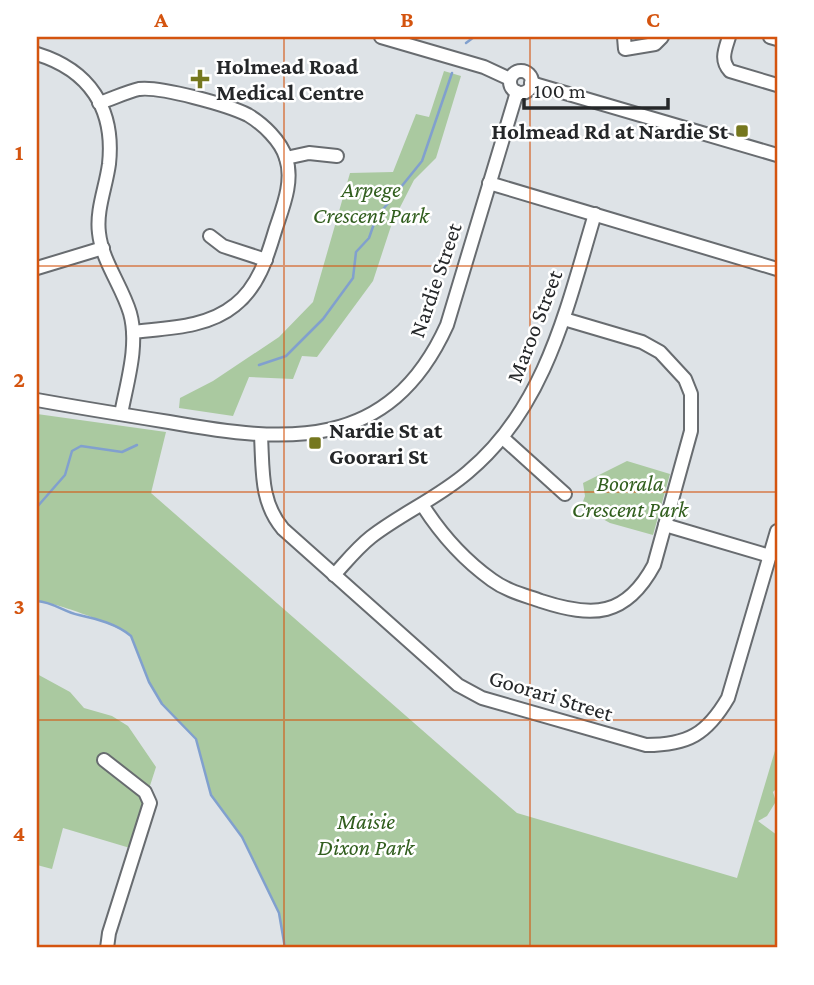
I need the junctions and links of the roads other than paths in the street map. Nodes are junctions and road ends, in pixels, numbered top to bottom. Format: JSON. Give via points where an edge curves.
{"nodes":[{"id":1,"x":384,"y":37,"type":"edge"},
{"id":2,"x":624,"y":37,"type":"edge"},
{"id":3,"x":662,"y":37,"type":"edge"},
{"id":4,"x":729,"y":37,"type":"edge"},
{"id":5,"x":37,"y":54,"type":"edge"},
{"id":6,"x":510,"y":79,"type":"junction"},
{"id":7,"x":531,"y":83,"type":"junction"},
{"id":8,"x":777,"y":85,"type":"edge"},
{"id":9,"x":517,"y":92,"type":"junction"},
{"id":10,"x":99,"y":103,"type":"junction"},
{"id":11,"x":777,"y":155,"type":"edge"},
{"id":12,"x":337,"y":156,"type":"dead end"},
{"id":13,"x":286,"y":158,"type":"junction"},
{"id":14,"x":489,"y":183,"type":"junction"},
{"id":15,"x":595,"y":214,"type":"junction"},
{"id":16,"x":210,"y":236,"type":"dead end"},
{"id":17,"x":103,"y":248,"type":"junction"},
{"id":18,"x":266,"y":260,"type":"junction"},
{"id":19,"x":37,"y":268,"type":"edge"},
{"id":20,"x":777,"y":269,"type":"edge"},
{"id":21,"x":564,"y":319,"type":"junction"},
{"id":22,"x":133,"y":332,"type":"junction"},
{"id":23,"x":37,"y":400,"type":"edge"},
{"id":24,"x":121,"y":414,"type":"junction"},
{"id":25,"x":261,"y":436,"type":"junction"},
{"id":26,"x":503,"y":438,"type":"junction"},
{"id":27,"x":565,"y":494,"type":"dead end"},
{"id":28,"x":423,"y":506,"type":"junction"},
{"id":29,"x":665,"y":525,"type":"junction"},
{"id":30,"x":777,"y":531,"type":"edge"},
{"id":31,"x":770,"y":556,"type":"junction"},
{"id":32,"x":334,"y":575,"type":"junction"},
{"id":33,"x":104,"y":760,"type":"dead end"},
{"id":34,"x":107,"y":948,"type":"edge"}],
"edges":[{"from":1,"to":6,"type":"street"},
{"from":2,"to":3,"type":"street","via":[[625,49],[655,44]]},
{"from":4,"to":8,"type":"street","via":[[723,57],[730,71]]},
{"from":5,"to":10,"type":"street","via":[[72,68]]},
{"from":6,"to":7,"type":"street","via":[[514,73],[524,72]]},
{"from":6,"to":9,"type":"street"},
{"from":7,"to":9,"type":"street","via":[[526,91]]},
{"from":7,"to":11,"type":"street"},
{"from":9,"to":14,"type":"street","name":"Nardie Street"},
{"from":10,"to":13,"type":"street","via":[[140,89],[163,89],[245,114],[275,139]]},
{"from":10,"to":17,"type":"street","via":[[109,147],[99,220]]},
{"from":12,"to":13,"type":"street","via":[[309,153]]},
{"from":13,"to":18,"type":"street","via":[[285,199]]},
{"from":14,"to":15,"type":"street"},
{"from":14,"to":25,"type":"street","name":"Nardie Street","via":[[447,325],[418,376],[396,397],[350,424],[296,436]]},
{"from":15,"to":20,"type":"street"},
{"from":15,"to":21,"type":"street","name":"Maroo Street"},
{"from":16,"to":18,"type":"street","via":[[223,246]]},
{"from":17,"to":19,"type":"street"},
{"from":17,"to":22,"type":"street","via":[[130,313]]},
{"from":18,"to":22,"type":"street","via":[[235,305],[214,317],[191,325]]},
{"from":21,"to":26,"type":"street","name":"Maroo Street","via":[[544,371]]},
{"from":21,"to":29,"type":"street","via":[[642,342],[667,357],[685,379],[693,410],[691,431]]},
{"from":22,"to":24,"type":"street"},
{"from":23,"to":24,"type":"street","name":"Nardie Street"},
{"from":24,"to":25,"type":"street","name":"Nardie Street"},
{"from":25,"to":32,"type":"street","name":"Goorari Street","via":[[264,496],[271,516]]},
{"from":26,"to":27,"type":"street"},
{"from":26,"to":28,"type":"street","name":"Maroo Street"},
{"from":28,"to":29,"type":"street","via":[[442,535],[491,580],[510,591],[589,612],[607,610],[635,594],[654,565]]},
{"from":28,"to":32,"type":"street","name":"Maroo Street","via":[[370,538]]},
{"from":29,"to":31,"type":"street"},
{"from":30,"to":31,"type":"street","name":"Goorari Street"},
{"from":31,"to":32,"type":"street","name":"Goorari Street","via":[[728,698],[714,722],[670,746],[646,745],[482,698],[458,684]]},
{"from":33,"to":34,"type":"street","via":[[145,792],[150,803]]}]}
